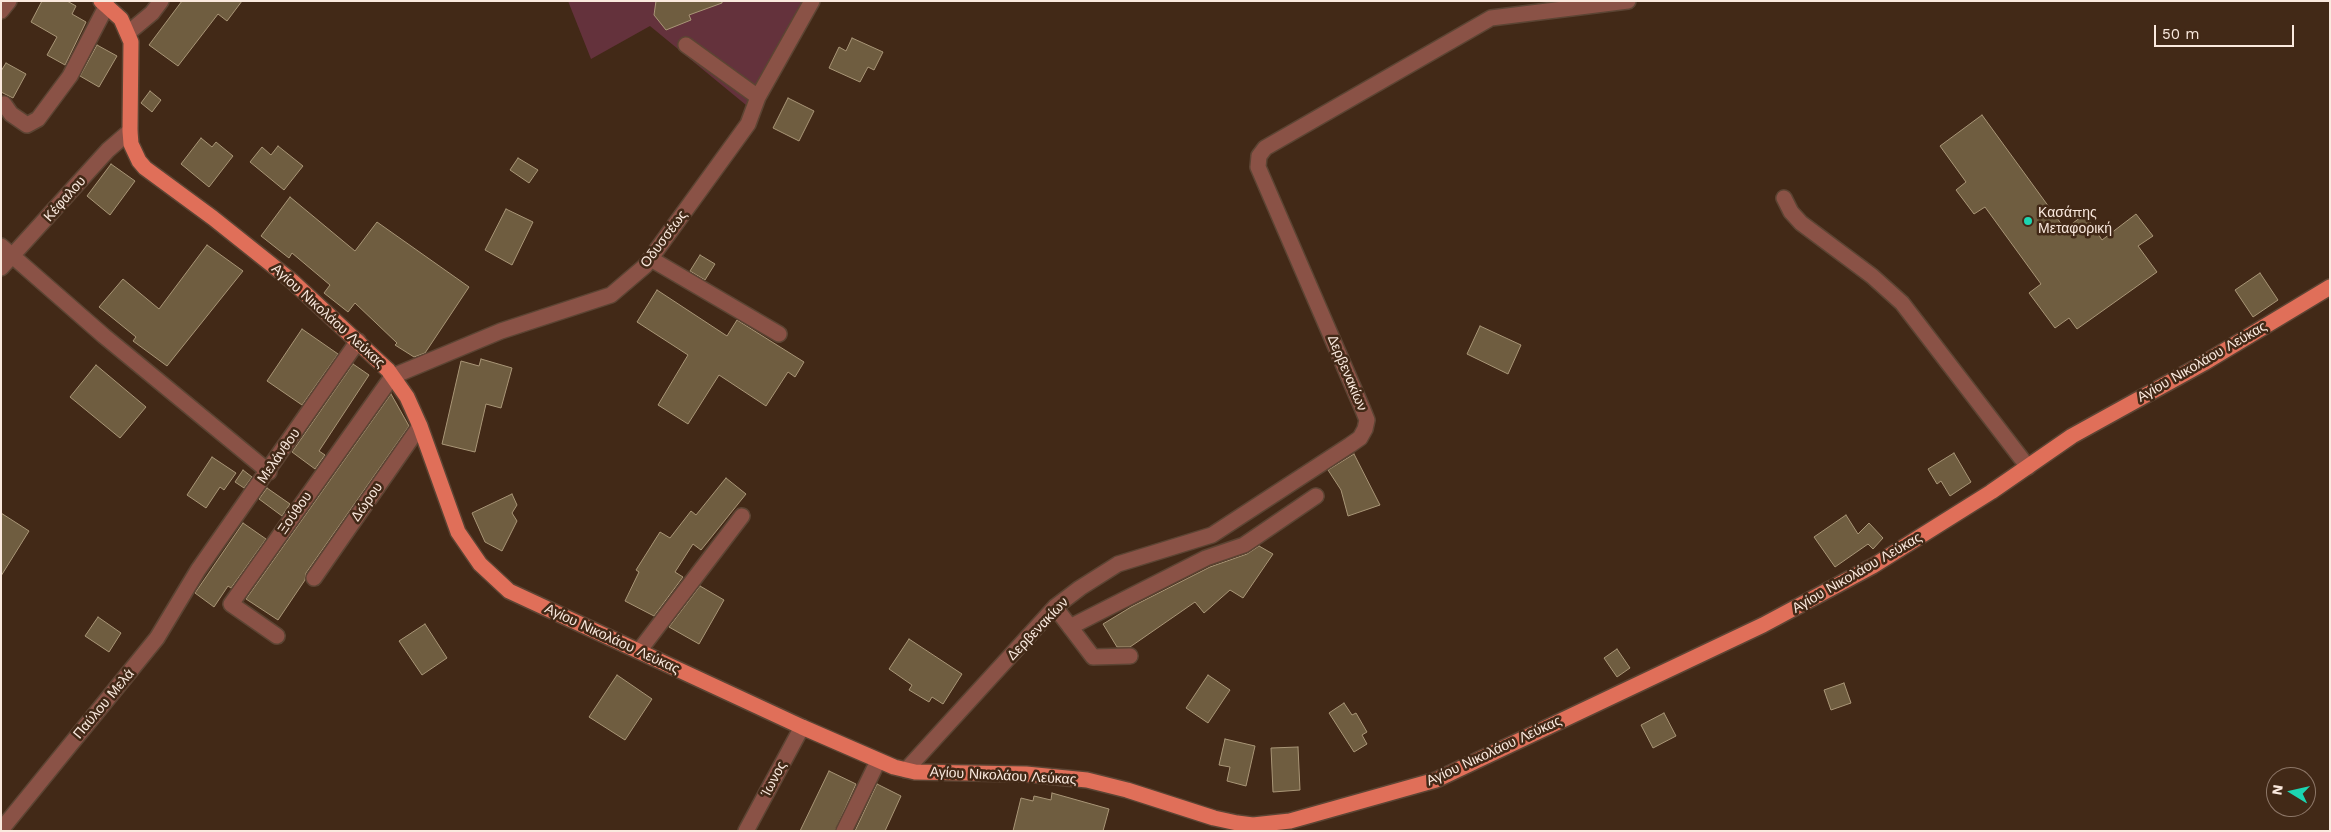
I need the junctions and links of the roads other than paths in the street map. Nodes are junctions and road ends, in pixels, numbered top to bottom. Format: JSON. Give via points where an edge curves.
{"nodes":[{"id":1,"x":9,"y":1,"type":"edge"},
{"id":2,"x":161,"y":1,"type":"edge"},
{"id":3,"x":812,"y":1,"type":"edge"},
{"id":4,"x":1628,"y":1,"type":"edge"},
{"id":5,"x":104,"y":3,"type":"edge"},
{"id":6,"x":1,"y":10,"type":"edge"},
{"id":7,"x":128,"y":32,"type":"junction"},
{"id":8,"x":686,"y":46,"type":"dead end"},
{"id":9,"x":758,"y":98,"type":"junction"},
{"id":10,"x":4,"y":104,"type":"dead end"},
{"id":11,"x":130,"y":132,"type":"junction"},
{"id":12,"x":1784,"y":198,"type":"dead end"},
{"id":13,"x":7,"y":251,"type":"edge"},
{"id":14,"x":651,"y":259,"type":"junction"},
{"id":15,"x":1,"y":268,"type":"edge"},
{"id":16,"x":2330,"y":287,"type":"edge"},
{"id":17,"x":779,"y":334,"type":"dead end"},
{"id":18,"x":358,"y":340,"type":"junction"},
{"id":19,"x":394,"y":377,"type":"junction"},
{"id":20,"x":420,"y":426,"type":"junction"},
{"id":21,"x":2028,"y":467,"type":"junction"},
{"id":22,"x":269,"y":472,"type":"junction"},
{"id":23,"x":1316,"y":496,"type":"dead end"},
{"id":24,"x":742,"y":516,"type":"dead end"},
{"id":25,"x":198,"y":570,"type":"joint"},
{"id":26,"x":314,"y":578,"type":"dead end"},
{"id":27,"x":1055,"y":607,"type":"junction"},
{"id":28,"x":1070,"y":627,"type":"junction"},
{"id":29,"x":277,"y":636,"type":"dead end"},
{"id":30,"x":639,"y":651,"type":"junction"},
{"id":31,"x":1130,"y":656,"type":"dead end"},
{"id":32,"x":802,"y":727,"type":"junction"},
{"id":33,"x":878,"y":760,"type":"junction"},
{"id":34,"x":906,"y":770,"type":"junction"},
{"id":35,"x":1,"y":830,"type":"edge"},
{"id":36,"x":746,"y":831,"type":"edge"},
{"id":37,"x":844,"y":831,"type":"edge"}],
"edges":[{"from":1,"to":6,"type":"street"},
{"from":2,"to":7,"type":"street","via":[[152,13]]},
{"from":3,"to":9,"type":"street","name":"Οδυσσέως"},
{"from":4,"to":27,"type":"street","name":"Δερβενακίων","via":[[1490,18],[1266,148],[1259,156],[1258,167],[1363,410],[1366,429],[1350,445],[1212,535],[1118,564]]},
{"from":5,"to":7,"type":"main road","name":"Αγίου Νικολάου Λεύκας"},
{"from":5,"to":10,"type":"street","via":[[70,76],[38,119],[27,125],[11,114]]},
{"from":7,"to":11,"type":"main road","name":"Αγίου Νικολάου Λεύκας","via":[[132,53]]},
{"from":8,"to":9,"type":"street"},
{"from":9,"to":14,"type":"street","name":"Οδυσσέως","via":[[748,124]]},
{"from":11,"to":13,"type":"street","name":"Κέφαλου"},
{"from":11,"to":18,"type":"main road","name":"Αγίου Νικολάου Λεύκας","via":[[134,154],[145,168],[269,262]]},
{"from":12,"to":21,"type":"street","via":[[1801,223],[1872,276],[1902,303]]},
{"from":13,"to":15,"type":"street","name":"Κέφαλου"},
{"from":13,"to":22,"type":"street"},
{"from":14,"to":17,"type":"street"},
{"from":14,"to":19,"type":"street","name":"Οδυσσέως","via":[[611,295],[529,320]]},
{"from":16,"to":21,"type":"main road","name":"Αγίου Νικολάου Λεύκας","via":[[2072,436]]},
{"from":18,"to":19,"type":"main road","name":"Αγίου Νικολάου Λεύκας"},
{"from":18,"to":22,"type":"street","name":"Μελάνθου"},
{"from":19,"to":20,"type":"main road","name":"Αγίου Νικολάου Λεύκας","via":[[407,396]]},
{"from":19,"to":29,"type":"street","name":"Ξούθου","via":[[230,604]]},
{"from":20,"to":26,"type":"street","name":"Δώρου"},
{"from":20,"to":30,"type":"main road","name":"Αγίου Νικολάου Λεύκας","via":[[454,524],[480,564],[509,591]]},
{"from":21,"to":34,"type":"main road","name":"Αγίου Νικολάου Λεύκας","via":[[1874,566],[1778,618],[1442,777],[1328,811],[1290,821],[1246,824],[1214,818],[1087,780]]},
{"from":22,"to":25,"type":"street","name":"Μελάνθου"},
{"from":23,"to":28,"type":"street","via":[[1244,545],[1206,558]]},
{"from":24,"to":30,"type":"street"},
{"from":25,"to":35,"type":"street","name":"Παύλου Μελά","via":[[133,671],[94,714]]},
{"from":27,"to":28,"type":"street"},
{"from":27,"to":34,"type":"street","name":"Δερβενακίων"},
{"from":28,"to":31,"type":"street","via":[[1093,657]]},
{"from":30,"to":32,"type":"main road","name":"Αγίου Νικολάου Λεύκας"},
{"from":32,"to":33,"type":"main road","name":"Αγίου Νικολάου Λεύκας"},
{"from":32,"to":36,"type":"street","name":"Ίωνος"},
{"from":33,"to":34,"type":"main road","name":"Αγίου Νικολάου Λεύκας"},
{"from":33,"to":37,"type":"street"}]}
